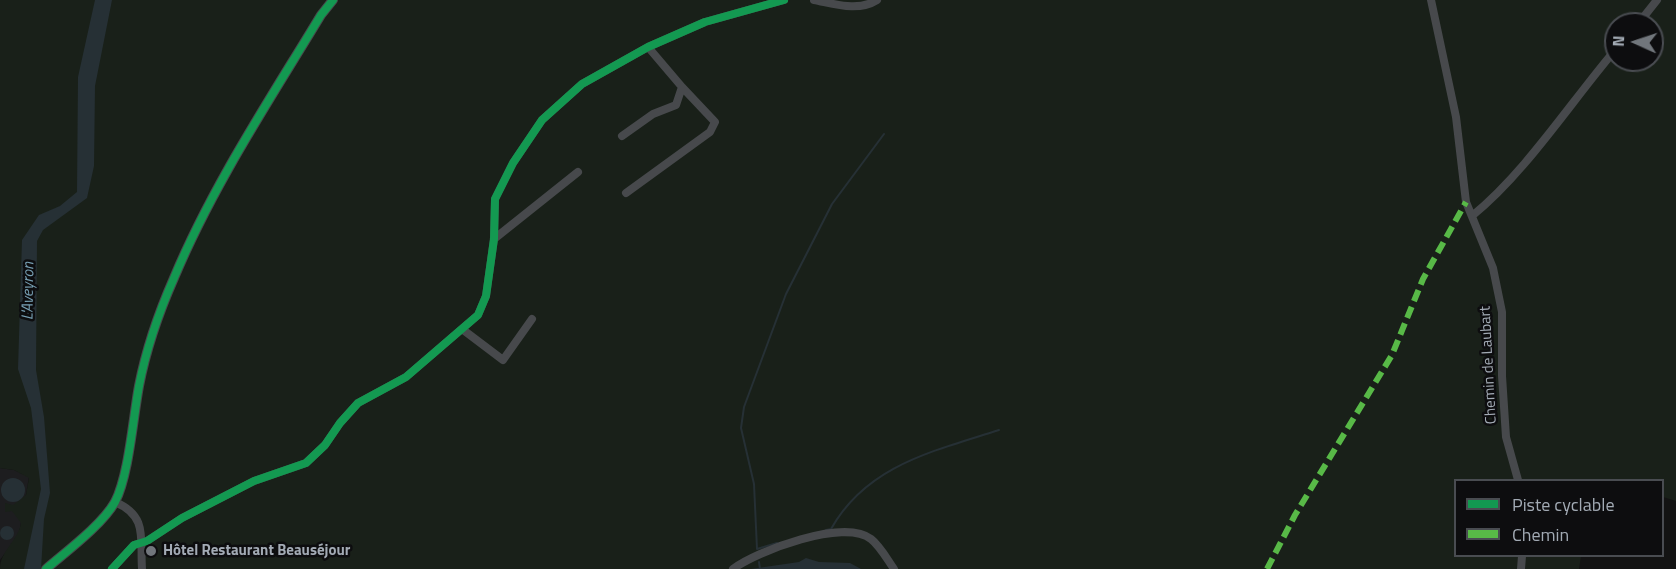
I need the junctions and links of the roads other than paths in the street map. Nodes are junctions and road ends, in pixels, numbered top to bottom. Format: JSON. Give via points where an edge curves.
{"nodes":[{"id":1,"x":333,"y":0,"type":"edge"},
{"id":2,"x":784,"y":0,"type":"edge"},
{"id":3,"x":814,"y":0,"type":"edge"},
{"id":4,"x":878,"y":0,"type":"edge"},
{"id":5,"x":1431,"y":0,"type":"edge"},
{"id":6,"x":1657,"y":0,"type":"edge"},
{"id":7,"x":1648,"y":12,"type":"edge"},
{"id":8,"x":648,"y":47,"type":"junction"},
{"id":9,"x":1604,"y":64,"type":"edge"},
{"id":10,"x":682,"y":87,"type":"junction"},
{"id":11,"x":622,"y":136,"type":"dead end"},
{"id":12,"x":578,"y":172,"type":"dead end"},
{"id":13,"x":626,"y":193,"type":"dead end"},
{"id":14,"x":1472,"y":216,"type":"junction"},
{"id":15,"x":494,"y":239,"type":"junction"},
{"id":16,"x":532,"y":319,"type":"dead end"},
{"id":17,"x":462,"y":329,"type":"junction"},
{"id":18,"x":1518,"y":479,"type":"edge"},
{"id":19,"x":115,"y":502,"type":"junction"},
{"id":20,"x":141,"y":542,"type":"junction"},
{"id":21,"x":48,"y":568,"type":"edge"},
{"id":22,"x":112,"y":569,"type":"edge"},
{"id":23,"x":142,"y":569,"type":"edge"},
{"id":24,"x":733,"y":569,"type":"edge"},
{"id":25,"x":894,"y":569,"type":"edge"}],
"edges":[{"from":1,"to":19,"type":"street","via":[[225,173],[173,280],[142,369]]},
{"from":2,"to":8,"type":"street","via":[[705,22]]},
{"from":3,"to":4,"type":"street","via":[[858,8]]},
{"from":5,"to":14,"type":"street","name":"Chemin de Laubart"},
{"from":6,"to":7,"type":"street"},
{"from":8,"to":10,"type":"street"},
{"from":8,"to":15,"type":"street","via":[[582,84],[542,120],[495,199]]},
{"from":9,"to":14,"type":"street","via":[[1542,141]]},
{"from":10,"to":11,"type":"street","via":[[676,105],[653,114]]},
{"from":10,"to":13,"type":"street","via":[[711,114],[715,122],[710,132]]},
{"from":12,"to":15,"type":"street"},
{"from":14,"to":18,"type":"street","name":"Chemin de Laubart","via":[[1493,268],[1502,312],[1506,437]]},
{"from":15,"to":17,"type":"street","via":[[486,296],[478,315]]},
{"from":16,"to":17,"type":"street","via":[[503,360]]},
{"from":17,"to":20,"type":"street","via":[[406,377],[358,403],[306,463],[218,499]]},
{"from":19,"to":20,"type":"street","via":[[138,519]]},
{"from":19,"to":21,"type":"street"},
{"from":20,"to":22,"type":"street","via":[[129,549]]},
{"from":20,"to":23,"type":"street"},
{"from":24,"to":25,"type":"street","via":[[776,547],[843,533],[870,538]]}]}
